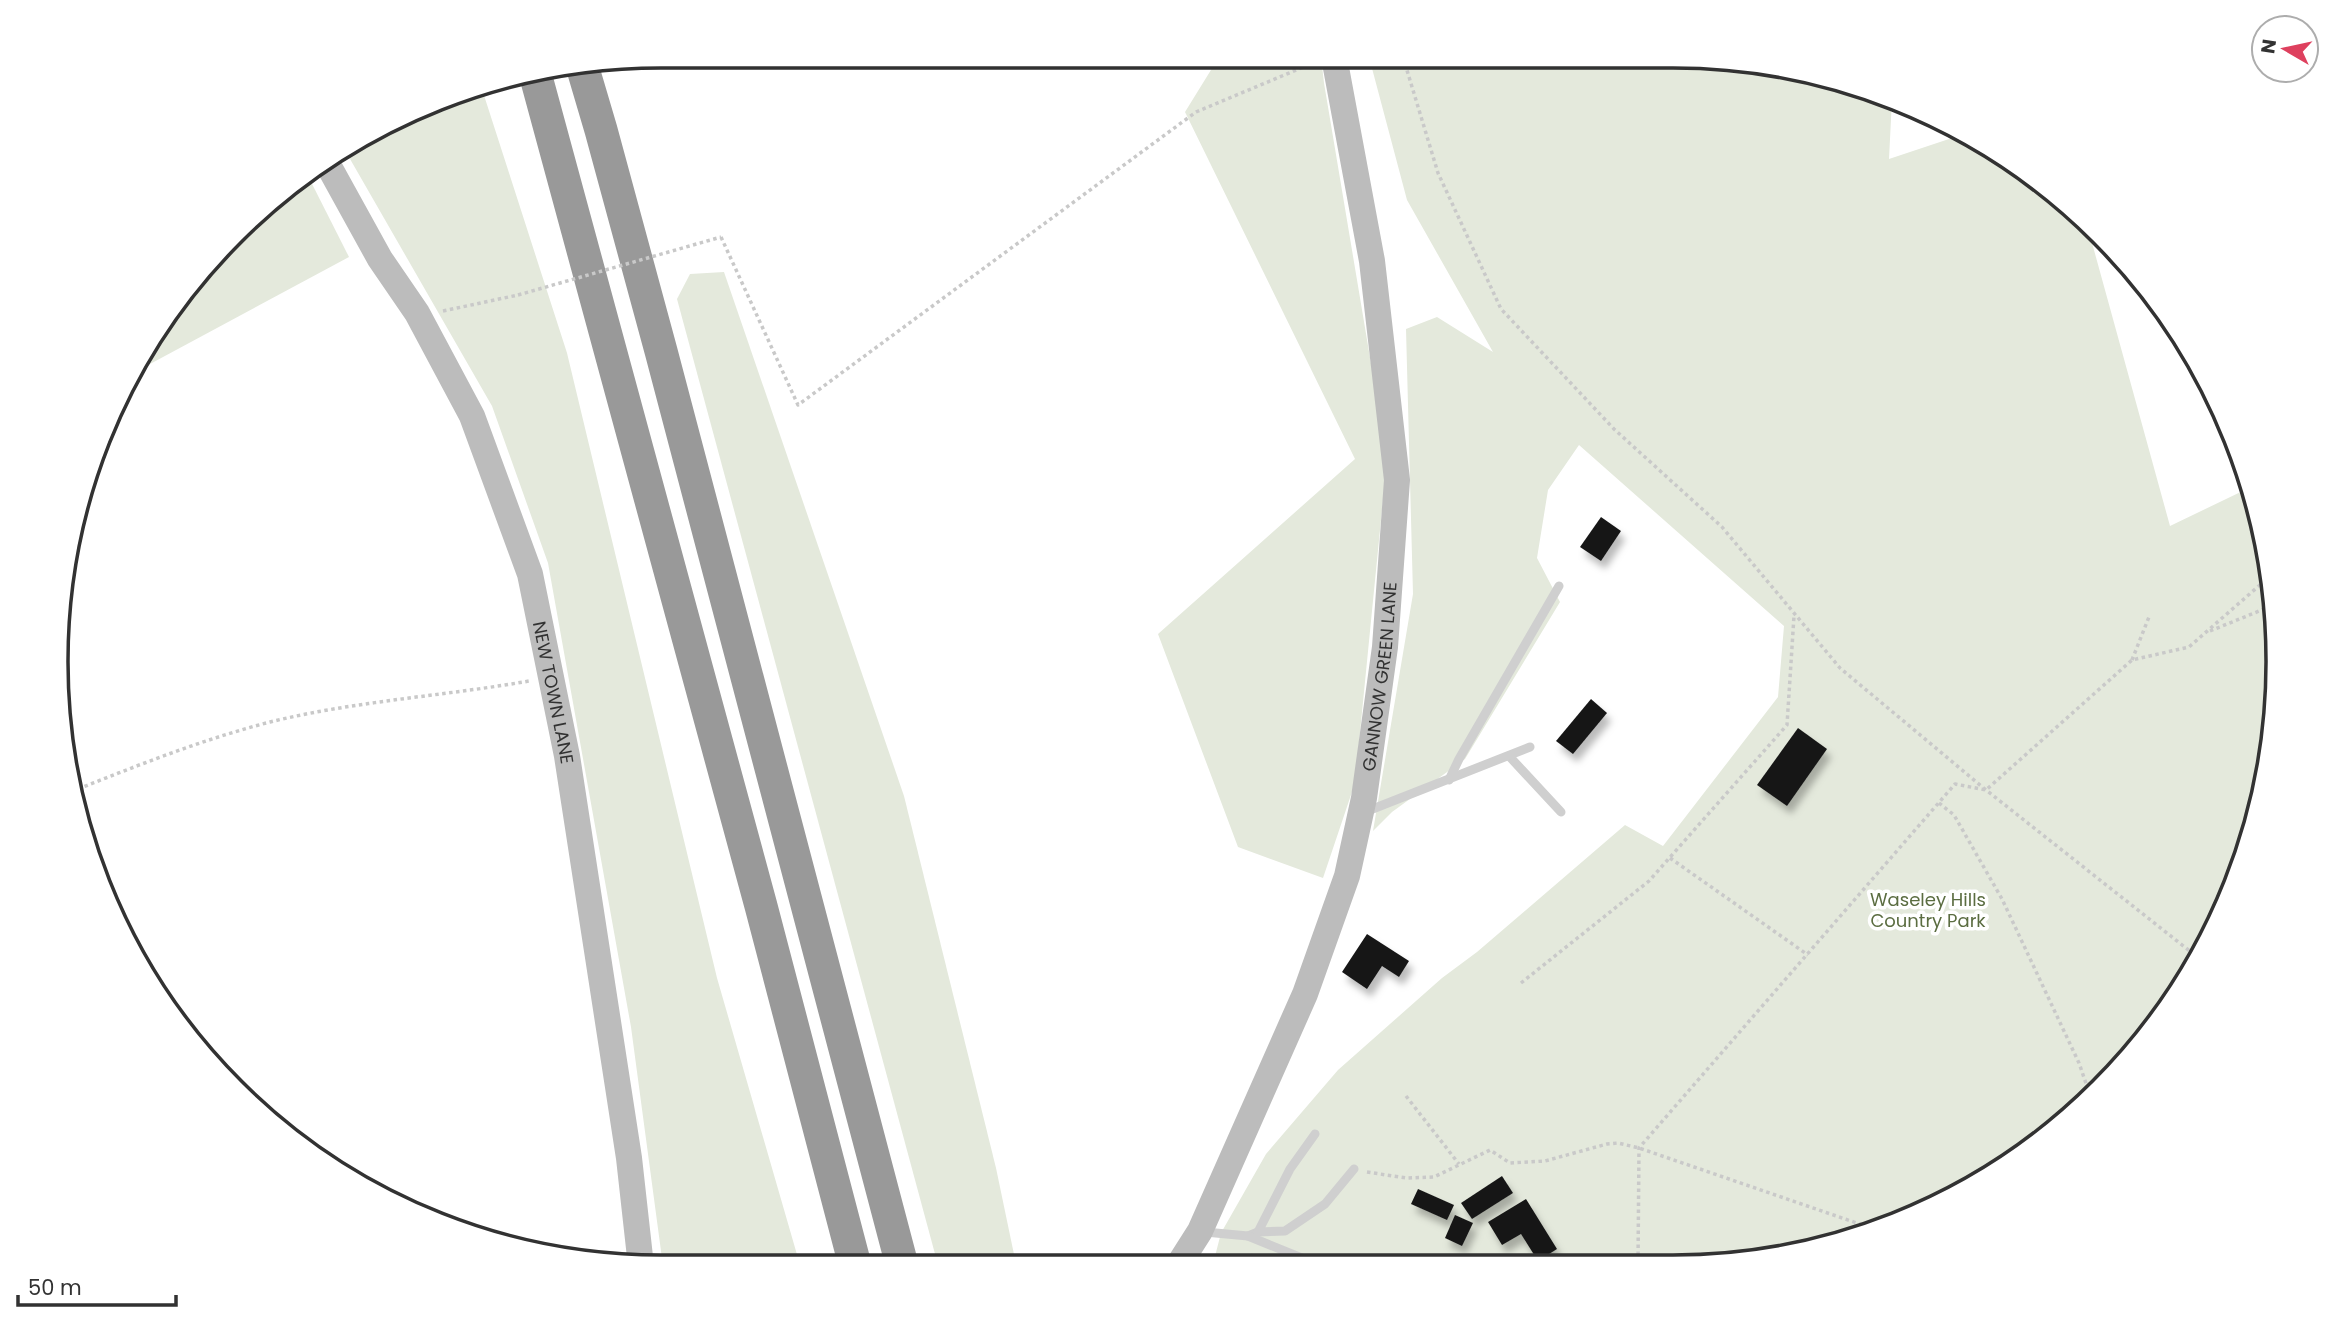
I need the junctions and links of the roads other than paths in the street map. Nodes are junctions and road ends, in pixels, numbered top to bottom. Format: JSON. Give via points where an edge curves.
{"nodes":[{"id":1,"x":1327,"y":68,"type":"edge"},
{"id":2,"x":584,"y":73,"type":"edge"},
{"id":3,"x":537,"y":82,"type":"edge"},
{"id":4,"x":330,"y":169,"type":"edge"},
{"id":5,"x":1559,"y":586,"type":"dead end"},
{"id":6,"x":1530,"y":747,"type":"dead end"},
{"id":7,"x":1509,"y":756,"type":"junction"},
{"id":8,"x":1449,"y":780,"type":"junction"},
{"id":9,"x":1561,"y":812,"type":"dead end"},
{"id":10,"x":1360,"y":814,"type":"junction"},
{"id":11,"x":1315,"y":1134,"type":"dead end"},
{"id":12,"x":1354,"y":1169,"type":"road end"},
{"id":13,"x":1200,"y":1231,"type":"junction"},
{"id":14,"x":1253,"y":1234,"type":"junction"},
{"id":15,"x":641,"y":1254,"type":"edge"},
{"id":16,"x":852,"y":1255,"type":"edge"},
{"id":17,"x":899,"y":1255,"type":"edge"},
{"id":18,"x":1185,"y":1255,"type":"edge"},
{"id":19,"x":1297,"y":1255,"type":"edge"}],
"edges":[{"from":1,"to":10,"type":"street","name":"GANNOW GREEN LANE","via":[[1372,261],[1397,480],[1385,647]]},
{"from":2,"to":17,"type":"highway"},
{"from":3,"to":16,"type":"highway"},
{"from":4,"to":15,"type":"street","name":"NEW TOWN LANE","via":[[380,259],[417,313],[477,429],[530,574],[567,756]]},
{"from":5,"to":8,"type":"lane"},
{"from":6,"to":7,"type":"lane"},
{"from":7,"to":8,"type":"lane"},
{"from":7,"to":9,"type":"lane"},
{"from":8,"to":10,"type":"lane"},
{"from":10,"to":13,"type":"street","name":"GANNOW GREEN LANE","via":[[1347,876],[1305,994]]},
{"from":11,"to":14,"type":"lane"},
{"from":12,"to":14,"type":"lane","via":[[1325,1204],[1284,1231]]},
{"from":13,"to":14,"type":"lane"},
{"from":13,"to":18,"type":"street","name":"GANNOW GREEN LANE"},
{"from":14,"to":19,"type":"lane"}]}
